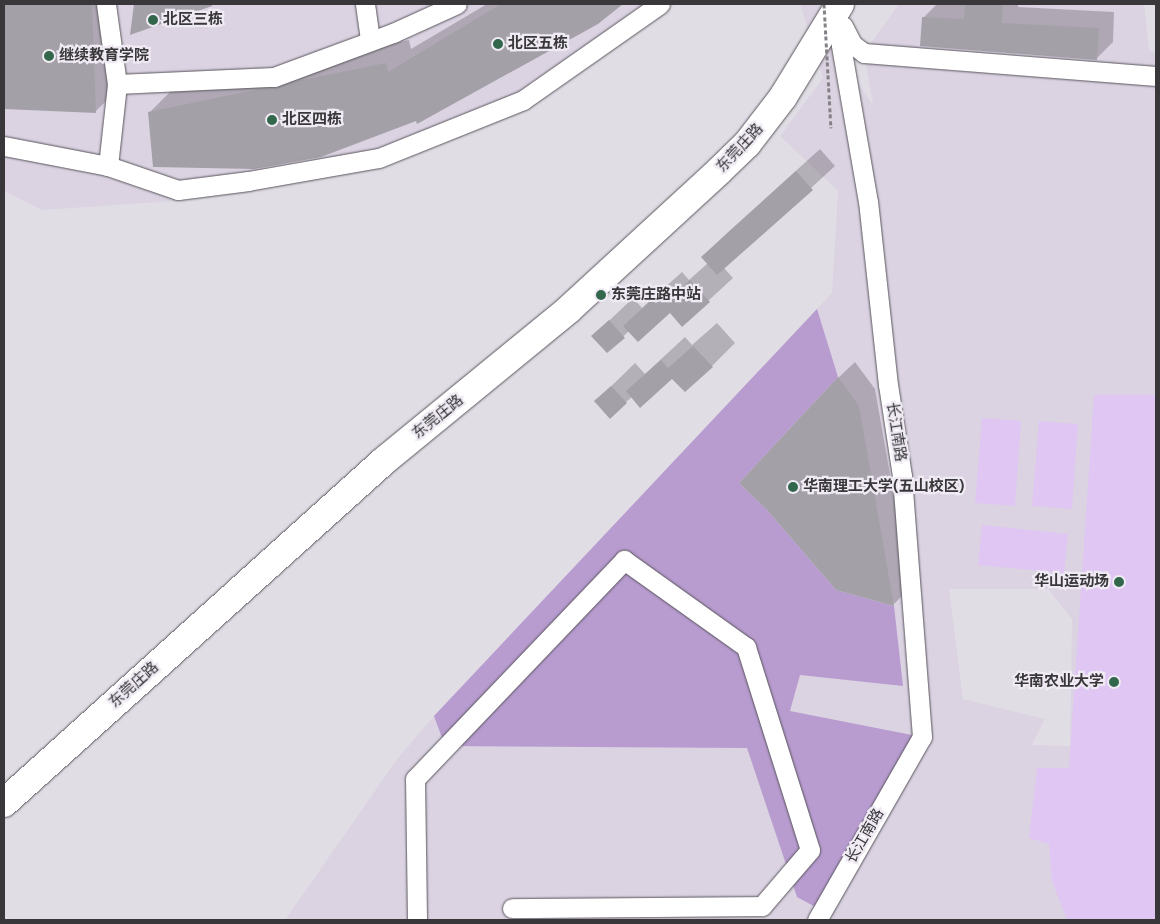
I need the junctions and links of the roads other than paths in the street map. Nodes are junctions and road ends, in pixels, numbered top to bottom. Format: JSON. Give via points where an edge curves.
{"nodes":[{"id":1,"x":106,"y":4,"type":"edge"},
{"id":2,"x":365,"y":4,"type":"edge"},
{"id":3,"x":457,"y":4,"type":"edge"},
{"id":4,"x":660,"y":4,"type":"edge"},
{"id":5,"x":834,"y":5,"type":"edge"},
{"id":6,"x":370,"y":41,"type":"junction"},
{"id":7,"x":1156,"y":76,"type":"edge"},
{"id":8,"x":117,"y":84,"type":"junction"},
{"id":9,"x":4,"y":146,"type":"edge"},
{"id":10,"x":108,"y":166,"type":"junction"},
{"id":11,"x":4,"y":803,"type":"edge"},
{"id":12,"x":512,"y":908,"type":"dead end"},
{"id":13,"x":417,"y":920,"type":"edge"},
{"id":14,"x":817,"y":920,"type":"edge"}],
"edges":[{"from":1,"to":8,"type":"street"},
{"from":2,"to":6,"type":"street"},
{"from":3,"to":6,"type":"street"},
{"from":4,"to":10,"type":"street","via":[[523,100],[379,158],[178,190]]},
{"from":5,"to":7,"type":"street","via":[[852,44],[864,53]]},
{"from":5,"to":11,"type":"street","name":"东莞庄路","via":[[783,98],[746,144],[719,171],[568,310],[385,460]]},
{"from":5,"to":14,"type":"street","name":"长江南路","via":[[868,202],[888,385],[902,476],[922,737]]},
{"from":6,"to":8,"type":"street","via":[[274,77]]},
{"from":8,"to":10,"type":"street"},
{"from":9,"to":10,"type":"street"},
{"from":12,"to":13,"type":"street","via":[[762,906],[810,850],[746,647],[624,560],[415,779]]}]}
